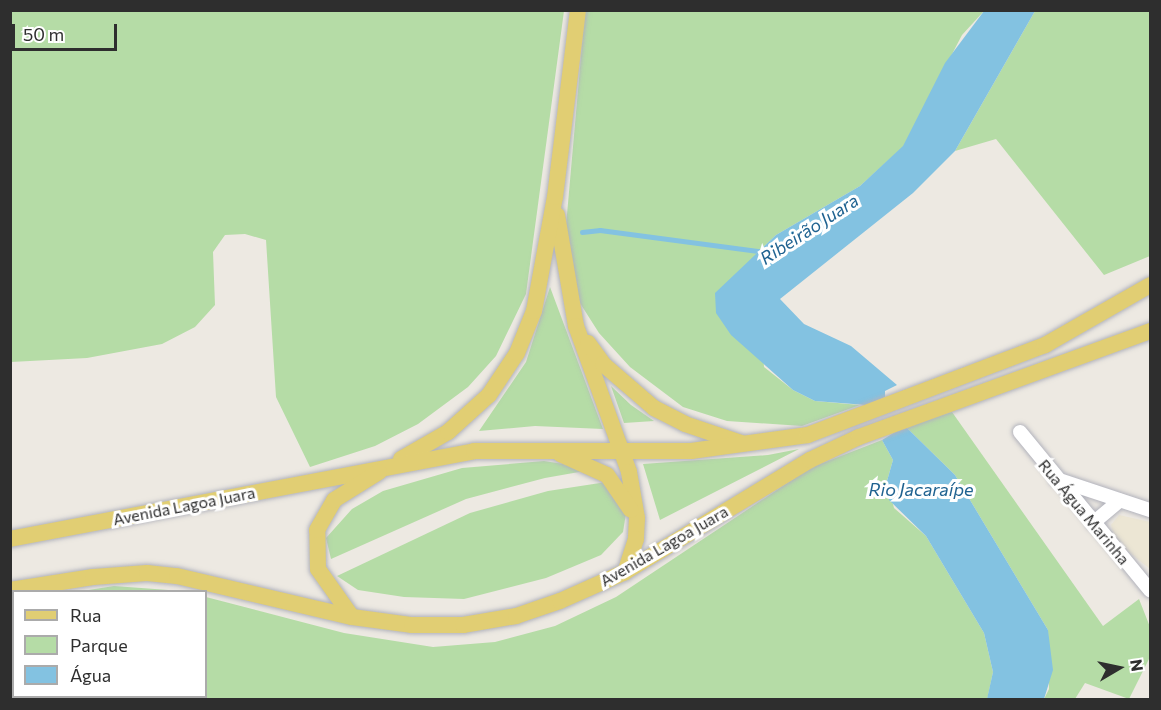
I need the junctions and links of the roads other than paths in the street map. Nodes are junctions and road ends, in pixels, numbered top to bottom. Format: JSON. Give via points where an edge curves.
{"nodes":[{"id":1,"x":578,"y":10,"type":"edge"},
{"id":2,"x":555,"y":197,"type":"junction"},
{"id":3,"x":1150,"y":285,"type":"edge"},
{"id":4,"x":576,"y":326,"type":"junction"},
{"id":5,"x":1150,"y":330,"type":"edge"},
{"id":6,"x":1020,"y":432,"type":"dead end"},
{"id":7,"x":747,"y":445,"type":"junction"},
{"id":8,"x":550,"y":450,"type":"junction"},
{"id":9,"x":620,"y":452,"type":"junction"},
{"id":10,"x":387,"y":467,"type":"junction"},
{"id":11,"x":1056,"y":479,"type":"junction"},
{"id":12,"x":1120,"y":500,"type":"junction"},
{"id":13,"x":1150,"y":510,"type":"edge"},
{"id":14,"x":637,"y":518,"type":"junction"},
{"id":15,"x":1093,"y":524,"type":"junction"},
{"id":16,"x":10,"y":539,"type":"edge"},
{"id":17,"x":625,"y":572,"type":"junction"},
{"id":18,"x":10,"y":590,"type":"edge"},
{"id":19,"x":1150,"y":590,"type":"edge"},
{"id":20,"x":352,"y":617,"type":"junction"}],
"edges":[{"from":1,"to":2,"type":"main road"},
{"from":2,"to":4,"type":"main road"},
{"from":2,"to":10,"type":"main road","via":[[534,311],[518,353],[489,395],[448,432]]},
{"from":3,"to":7,"type":"main road","name":"Avenida Lagoa Juara","via":[[1045,345],[851,422],[808,435]]},
{"from":4,"to":7,"type":"main road","via":[[603,364],[654,408],[685,424]]},
{"from":4,"to":9,"type":"main road"},
{"from":5,"to":17,"type":"main road","name":"Avenida Lagoa Juara","via":[[860,437],[810,460]]},
{"from":6,"to":11,"type":"street","name":"Rua Água Marinha"},
{"from":7,"to":9,"type":"main road","name":"Avenida Lagoa Juara"},
{"from":8,"to":9,"type":"main road","name":"Avenida Lagoa Juara"},
{"from":8,"to":10,"type":"main road","name":"Avenida Lagoa Juara","via":[[474,451]]},
{"from":8,"to":14,"type":"main road","via":[[607,475]]},
{"from":9,"to":14,"type":"main road","via":[[629,472]]},
{"from":10,"to":16,"type":"main road","name":"Avenida Lagoa Juara"},
{"from":10,"to":20,"type":"main road","via":[[334,500],[317,530],[318,569]]},
{"from":11,"to":12,"type":"street"},
{"from":11,"to":15,"type":"street","name":"Rua Água Marinha"},
{"from":12,"to":13,"type":"street"},
{"from":12,"to":15,"type":"street"},
{"from":14,"to":17,"type":"main road","via":[[636,539]]},
{"from":15,"to":19,"type":"street","name":"Rua Água Marinha"},
{"from":17,"to":20,"type":"main road","name":"Avenida Lagoa Juara","via":[[560,602],[516,616],[463,625],[412,625]]},
{"from":18,"to":20,"type":"main road","name":"Avenida Lagoa Juara","via":[[93,577],[167,575]]}]}
